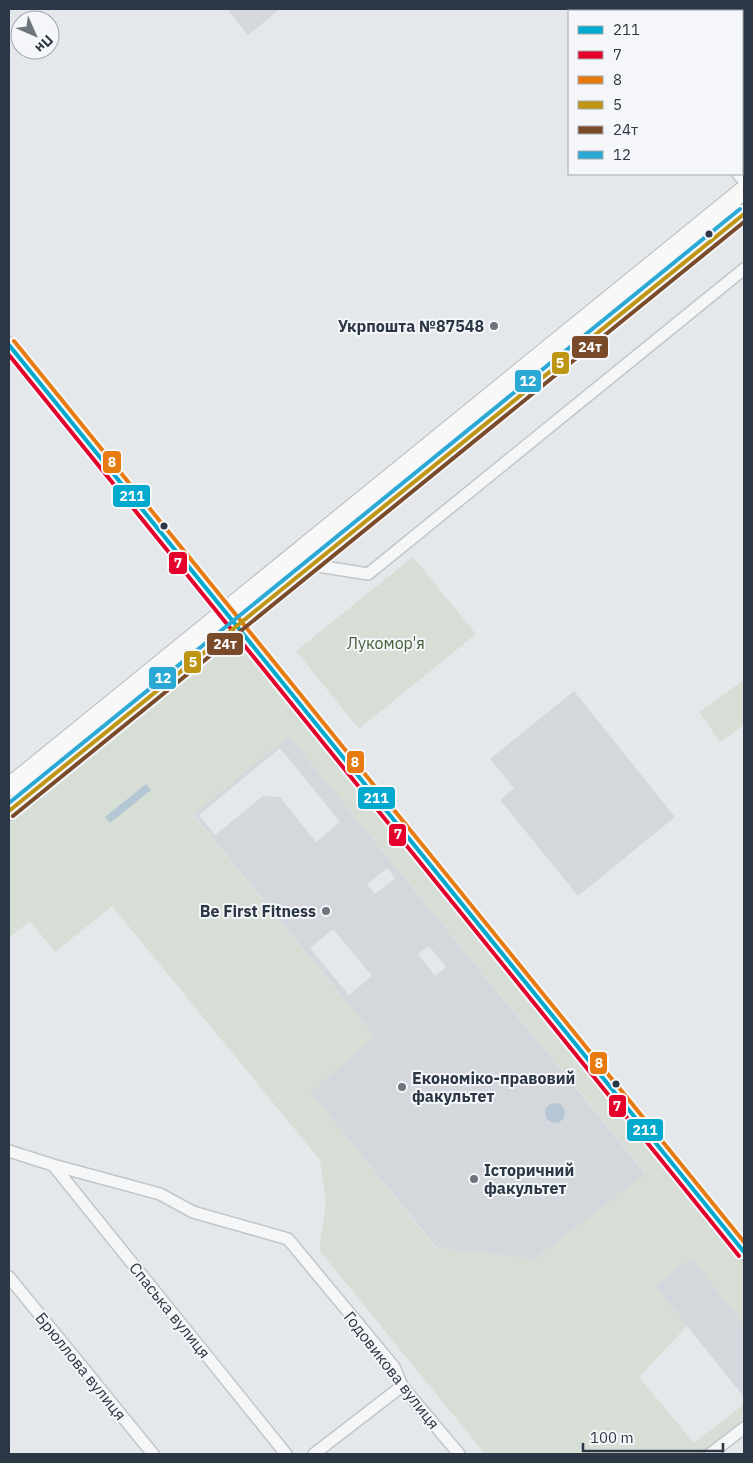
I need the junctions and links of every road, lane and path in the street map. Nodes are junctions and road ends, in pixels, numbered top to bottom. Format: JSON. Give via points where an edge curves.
{"nodes":[{"id":1,"x":744,"y":190,"type":"edge"},
{"id":2,"x":744,"y":214,"type":"edge"},
{"id":3,"x":744,"y":269,"type":"edge"},
{"id":4,"x":9,"y":346,"type":"edge"},
{"id":5,"x":312,"y":565,"type":"junction"},
{"id":6,"x":226,"y":611,"type":"junction"},
{"id":7,"x":238,"y":626,"type":"junction"},
{"id":8,"x":9,"y":787,"type":"edge"},
{"id":9,"x":9,"y":811,"type":"edge"},
{"id":10,"x":9,"y":1151,"type":"edge"},
{"id":11,"x":53,"y":1165,"type":"junction"},
{"id":12,"x":744,"y":1252,"type":"edge"},
{"id":13,"x":9,"y":1277,"type":"edge"},
{"id":14,"x":402,"y":1386,"type":"junction"},
{"id":15,"x":744,"y":1428,"type":"edge"},
{"id":16,"x":153,"y":1454,"type":"edge"},
{"id":17,"x":286,"y":1454,"type":"edge"},
{"id":18,"x":314,"y":1454,"type":"edge"},
{"id":19,"x":459,"y":1454,"type":"edge"},
{"id":20,"x":710,"y":1454,"type":"edge"}],
"edges":[{"from":1,"to":6,"type":"highway"},
{"from":2,"to":5,"type":"highway"},
{"from":3,"to":5,"type":"street","via":[[368,574]]},
{"from":4,"to":6,"type":"main road"},
{"from":5,"to":7,"type":"highway"},
{"from":6,"to":7,"type":"highway"},
{"from":6,"to":8,"type":"highway"},
{"from":7,"to":9,"type":"highway"},
{"from":7,"to":12,"type":"main road"},
{"from":10,"to":11,"type":"street"},
{"from":11,"to":14,"type":"street","name":"Годовикова вулиця","via":[[160,1194],[192,1212],[288,1239],[394,1367]]},
{"from":11,"to":17,"type":"street","name":"Спаська вулиця"},
{"from":13,"to":16,"type":"street","name":"Брюллова вулиця"},
{"from":14,"to":18,"type":"street"},
{"from":14,"to":19,"type":"street","name":"Годовикова вулиця"},
{"from":15,"to":20,"type":"street"}]}
